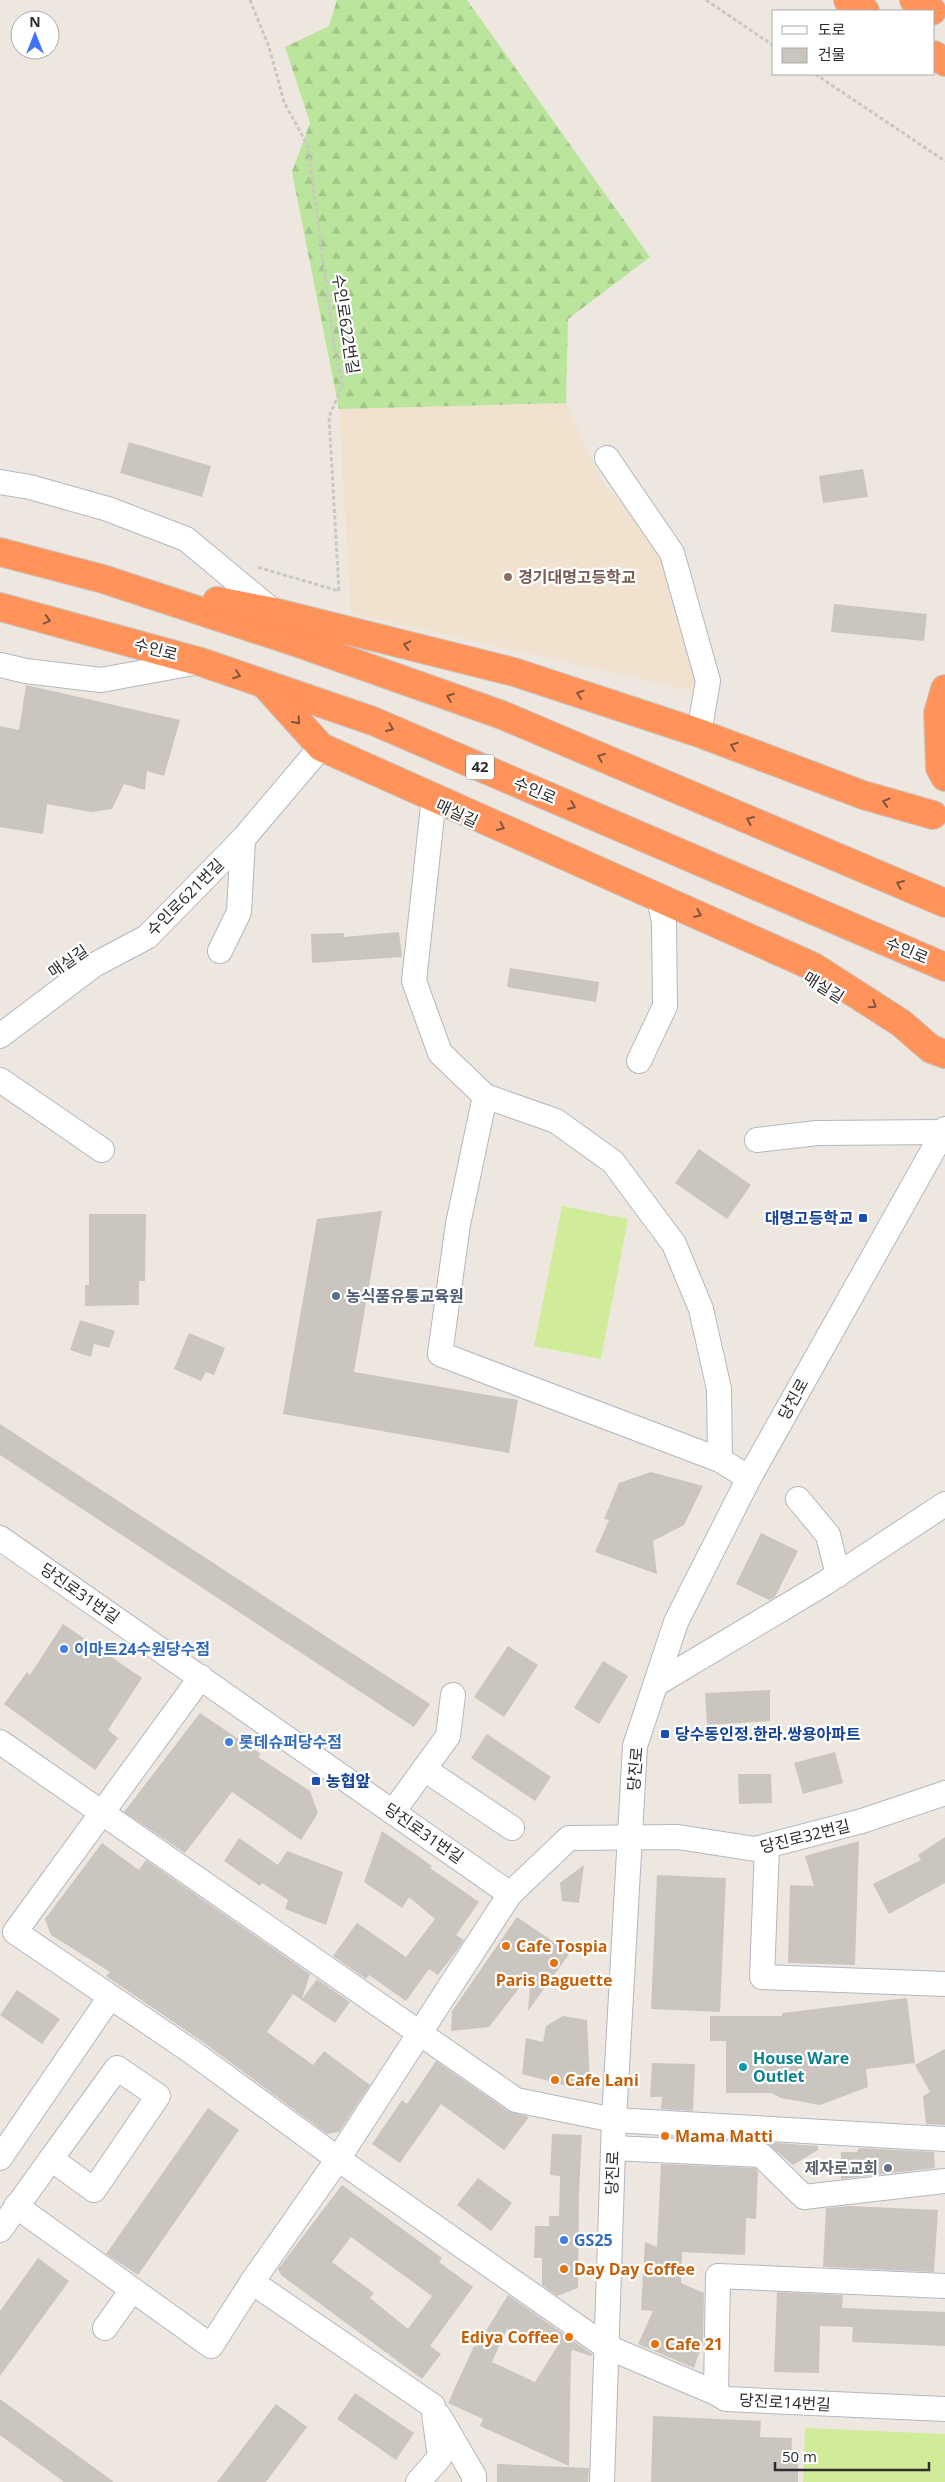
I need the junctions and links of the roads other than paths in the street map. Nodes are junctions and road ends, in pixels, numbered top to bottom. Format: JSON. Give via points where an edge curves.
{"nodes":[{"id":1,"x":848,"y":0,"type":"edge"},
{"id":2,"x":914,"y":0,"type":"edge"},
{"id":3,"x":863,"y":10,"type":"edge"},
{"id":4,"x":930,"y":10,"type":"edge"},
{"id":5,"x":607,"y":458,"type":"dead end"},
{"id":6,"x":0,"y":482,"type":"edge"},
{"id":7,"x":0,"y":552,"type":"edge"},
{"id":8,"x":103,"y":579,"type":"junction"},
{"id":9,"x":0,"y":607,"type":"edge"},
{"id":10,"x":274,"y":612,"type":"junction"},
{"id":11,"x":201,"y":662,"type":"junction"},
{"id":12,"x":0,"y":665,"type":"edge"},
{"id":13,"x":265,"y":685,"type":"junction"},
{"id":14,"x":945,"y":689,"type":"edge"},
{"id":15,"x":699,"y":733,"type":"junction"},
{"id":16,"x":321,"y":747,"type":"junction"},
{"id":17,"x":945,"y":777,"type":"edge"},
{"id":18,"x":434,"y":797,"type":"junction"},
{"id":19,"x":933,"y":815,"type":"dead end"},
{"id":20,"x":243,"y":839,"type":"junction"},
{"id":21,"x":659,"y":898,"type":"junction"},
{"id":22,"x":945,"y":902,"type":"edge"},
{"id":23,"x":220,"y":951,"type":"dead end"},
{"id":24,"x":945,"y":967,"type":"edge"},
{"id":25,"x":0,"y":1036,"type":"edge"},
{"id":26,"x":945,"y":1054,"type":"edge"},
{"id":27,"x":639,"y":1061,"type":"dead end"},
{"id":28,"x":0,"y":1080,"type":"edge"},
{"id":29,"x":485,"y":1096,"type":"junction"},
{"id":30,"x":944,"y":1130,"type":"edge"},
{"id":31,"x":757,"y":1140,"type":"dead end"},
{"id":32,"x":102,"y":1150,"type":"dead end"},
{"id":33,"x":720,"y":1460,"type":"junction"},
{"id":34,"x":749,"y":1478,"type":"junction"},
{"id":35,"x":798,"y":1499,"type":"dead end"},
{"id":36,"x":945,"y":1504,"type":"edge"},
{"id":37,"x":0,"y":1538,"type":"edge"},
{"id":38,"x":838,"y":1575,"type":"junction"},
{"id":39,"x":201,"y":1677,"type":"junction"},
{"id":40,"x":656,"y":1684,"type":"junction"},
{"id":41,"x":453,"y":1695,"type":"dead end"},
{"id":42,"x":0,"y":1742,"type":"edge"},
{"id":43,"x":424,"y":1769,"type":"junction"},
{"id":44,"x":945,"y":1793,"type":"edge"},
{"id":45,"x":393,"y":1812,"type":"junction"},
{"id":46,"x":102,"y":1813,"type":"junction"},
{"id":47,"x":512,"y":1828,"type":"dead end"},
{"id":48,"x":630,"y":1839,"type":"junction"},
{"id":49,"x":767,"y":1846,"type":"junction"},
{"id":50,"x":510,"y":1894,"type":"junction"},
{"id":51,"x":945,"y":1984,"type":"edge"},
{"id":52,"x":110,"y":1997,"type":"junction"},
{"id":53,"x":419,"y":2033,"type":"junction"},
{"id":54,"x":614,"y":2120,"type":"junction"},
{"id":55,"x":945,"y":2139,"type":"edge"},
{"id":56,"x":613,"y":2148,"type":"junction"},
{"id":57,"x":0,"y":2158,"type":"edge"},
{"id":58,"x":51,"y":2159,"type":"junction"},
{"id":59,"x":338,"y":2159,"type":"junction"},
{"id":60,"x":945,"y":2182,"type":"edge"},
{"id":61,"x":16,"y":2206,"type":"junction"},
{"id":62,"x":0,"y":2230,"type":"edge"},
{"id":63,"x":252,"y":2282,"type":"junction"},
{"id":64,"x":945,"y":2286,"type":"edge"},
{"id":65,"x":132,"y":2290,"type":"junction"},
{"id":66,"x":105,"y":2328,"type":"dead end"},
{"id":67,"x":606,"y":2346,"type":"junction"},
{"id":68,"x":716,"y":2393,"type":"junction"},
{"id":69,"x":433,"y":2406,"type":"junction"},
{"id":70,"x":945,"y":2409,"type":"edge"},
{"id":71,"x":418,"y":2482,"type":"edge"},
{"id":72,"x":474,"y":2482,"type":"edge"},
{"id":73,"x":602,"y":2482,"type":"edge"}],
"edges":[{"from":1,"to":3,"type":"highway"},
{"from":2,"to":4,"type":"highway"},
{"from":5,"to":15,"type":"street","via":[[672,553],[708,681]]},
{"from":6,"to":10,"type":"street","via":[[108,509],[186,539]]},
{"from":7,"to":8,"type":"highway"},
{"from":8,"to":10,"type":"highway"},
{"from":22,"to":8,"type":"highway","one_way":true,"via":[[502,715],[304,644]]},
{"from":9,"to":11,"type":"highway","name":"수인로","number":"42","one_way":true},
{"from":15,"to":10,"type":"highway","one_way":true,"via":[[514,672]]},
{"from":11,"to":12,"type":"street","via":[[101,680]]},
{"from":11,"to":13,"type":"highway","name":"수인로","number":"42","one_way":true},
{"from":13,"to":16,"type":"highway","one_way":true},
{"from":13,"to":24,"type":"highway","name":"수인로","number":"42","one_way":true,"via":[[373,721]]},
{"from":14,"to":17,"type":"highway","via":[[938,713],[940,768]]},
{"from":19,"to":15,"type":"highway","one_way":true,"via":[[862,795]]},
{"from":16,"to":18,"type":"highway"},
{"from":16,"to":20,"type":"street","name":"수인로621번길"},
{"from":18,"to":21,"type":"highway","one_way":true},
{"from":18,"to":29,"type":"street","via":[[414,981],[440,1053]]},
{"from":20,"to":23,"type":"street","via":[[240,912]]},
{"from":20,"to":25,"type":"street","name":"수인로621번길","via":[[147,937],[94,965]]},
{"from":21,"to":26,"type":"highway","one_way":true,"via":[[814,967],[901,1023],[931,1049]]},
{"from":21,"to":27,"type":"street","via":[[664,922],[665,1006]]},
{"from":28,"to":32,"type":"street"},
{"from":29,"to":33,"type":"street","via":[[556,1122],[613,1162],[674,1244],[701,1309],[719,1389]]},
{"from":29,"to":33,"type":"street","via":[[458,1224],[440,1354]]},
{"from":30,"to":31,"type":"street","via":[[817,1133]]},
{"from":30,"to":34,"type":"street","name":"당진로"},
{"from":33,"to":34,"type":"street"},
{"from":34,"to":40,"type":"street","name":"당진로","via":[[676,1622]]},
{"from":35,"to":38,"type":"street","via":[[828,1535]]},
{"from":36,"to":38,"type":"street"},
{"from":37,"to":39,"type":"street","name":"당진로31번길"},
{"from":38,"to":40,"type":"street"},
{"from":39,"to":45,"type":"street","name":"당진로31번길"},
{"from":39,"to":46,"type":"street"},
{"from":40,"to":48,"type":"street","name":"당진로","via":[[635,1746]]},
{"from":41,"to":43,"type":"street","via":[[448,1736]]},
{"from":42,"to":46,"type":"street"},
{"from":43,"to":45,"type":"street"},
{"from":43,"to":47,"type":"street"},
{"from":44,"to":49,"type":"street","name":"당진로32번길","via":[[862,1821]]},
{"from":45,"to":50,"type":"street","name":"당진로31번길"},
{"from":46,"to":52,"type":"street","name":"당진로14번길","via":[[15,1932]]},
{"from":46,"to":53,"type":"street"},
{"from":48,"to":49,"type":"street","name":"당진로32번길","via":[[678,1837],[755,1849]]},
{"from":48,"to":50,"type":"street","via":[[568,1838]]},
{"from":48,"to":54,"type":"street","name":"당진로"},
{"from":49,"to":51,"type":"street","via":[[762,1977]]},
{"from":50,"to":53,"type":"street"},
{"from":52,"to":57,"type":"street"},
{"from":52,"to":59,"type":"street","name":"당진로14번길","via":[[192,2052]]},
{"from":53,"to":54,"type":"street","via":[[516,2100]]},
{"from":53,"to":59,"type":"street"},
{"from":54,"to":55,"type":"street"},
{"from":54,"to":56,"type":"street","name":"당진로"},
{"from":56,"to":60,"type":"street","via":[[761,2155],[804,2197]]},
{"from":56,"to":67,"type":"street","name":"당진로"},
{"from":58,"to":58,"type":"street","via":[[117,2068],[158,2096],[94,2190]]},
{"from":58,"to":61,"type":"street"},
{"from":59,"to":63,"type":"street"},
{"from":59,"to":67,"type":"street","name":"당진로14번길"},
{"from":61,"to":62,"type":"street"},
{"from":61,"to":65,"type":"street"},
{"from":63,"to":65,"type":"street","via":[[211,2346]]},
{"from":63,"to":69,"type":"street"},
{"from":64,"to":68,"type":"street","via":[[718,2276]]},
{"from":65,"to":66,"type":"street"},
{"from":67,"to":68,"type":"street","name":"당진로14번길"},
{"from":67,"to":73,"type":"street","name":"당진로"},
{"from":68,"to":70,"type":"street","name":"당진로14번길","via":[[726,2399]]},
{"from":69,"to":71,"type":"street","via":[[440,2458]]},
{"from":69,"to":72,"type":"street","via":[[474,2476]]}]}
